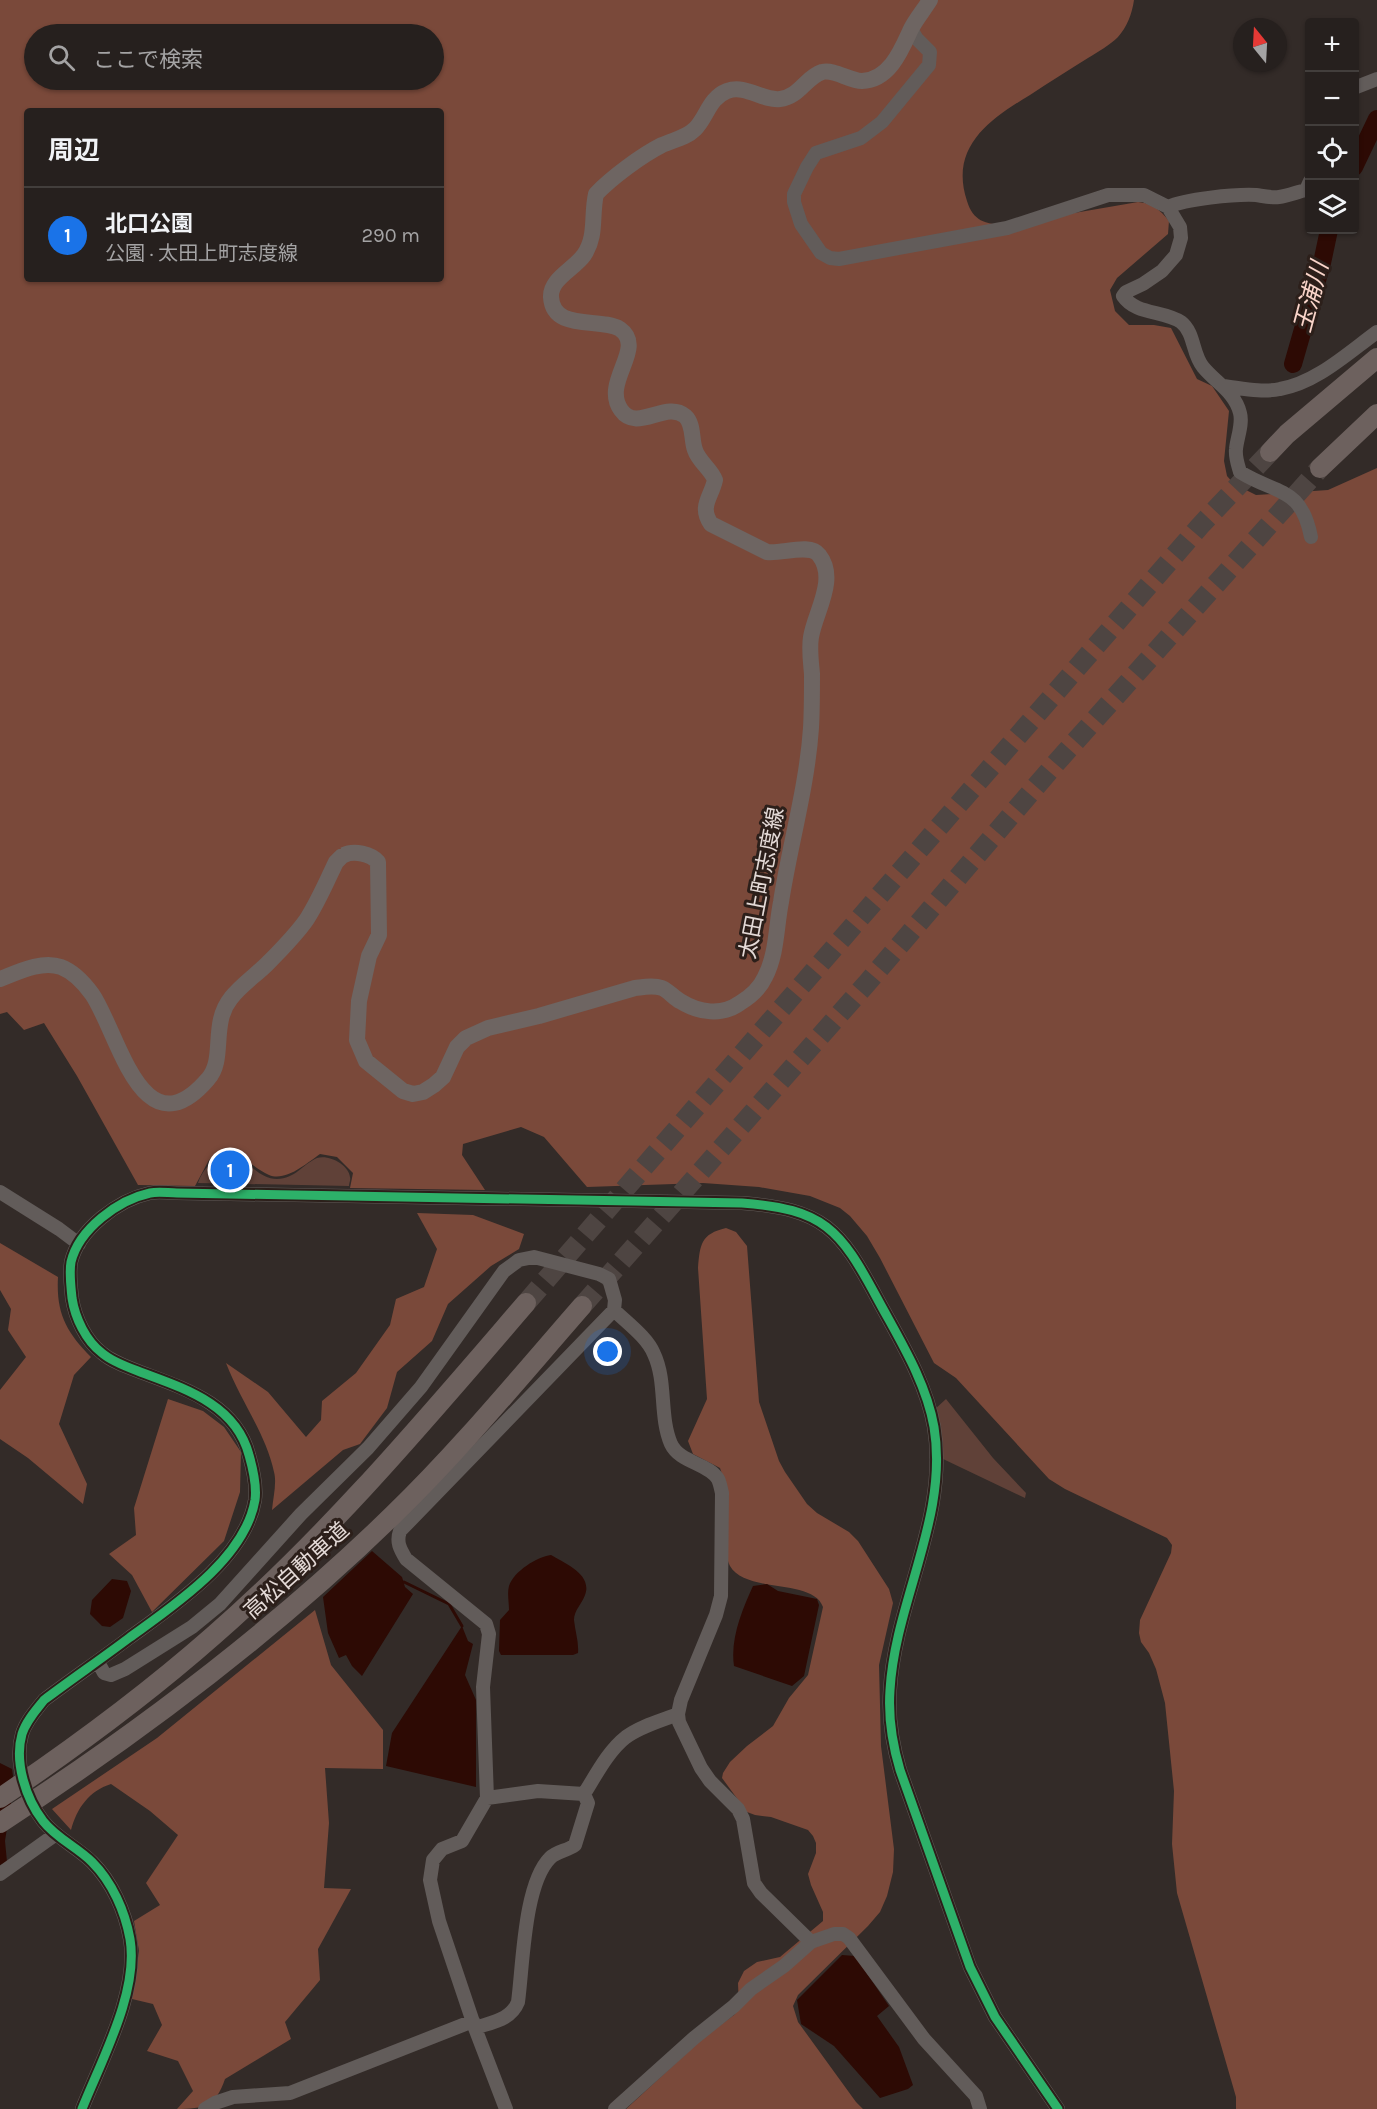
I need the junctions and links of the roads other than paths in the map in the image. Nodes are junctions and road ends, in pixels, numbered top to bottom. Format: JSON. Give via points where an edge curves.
{"nodes":[{"id":1,"x":930,"y":0,"type":"edge"},
{"id":2,"x":911,"y":29,"type":"junction"},
{"id":3,"x":1377,"y":80,"type":"edge"},
{"id":4,"x":1359,"y":86,"type":"edge"},
{"id":5,"x":1305,"y":190,"type":"edge"},
{"id":6,"x":1168,"y":207,"type":"junction"},
{"id":7,"x":1377,"y":332,"type":"edge"},
{"id":8,"x":1377,"y":358,"type":"edge"},
{"id":9,"x":1223,"y":386,"type":"junction"},
{"id":10,"x":1377,"y":414,"type":"edge"},
{"id":11,"x":1270,"y":452,"type":"tunnel mouth"},
{"id":12,"x":1320,"y":468,"type":"tunnel mouth"},
{"id":13,"x":1311,"y":537,"type":"dead end"},
{"id":14,"x":0,"y":979,"type":"edge"},
{"id":15,"x":0,"y":1192,"type":"edge"},
{"id":16,"x":79,"y":1244,"type":"junction"},
{"id":17,"x":526,"y":1303,"type":"tunnel mouth"},
{"id":18,"x":582,"y":1306,"type":"tunnel mouth"},
{"id":19,"x":614,"y":1310,"type":"junction"},
{"id":20,"x":98,"y":1662,"type":"junction"},
{"id":21,"x":678,"y":1714,"type":"junction"},
{"id":22,"x":584,"y":1794,"type":"junction"},
{"id":23,"x":0,"y":1798,"type":"edge"},
{"id":24,"x":487,"y":1798,"type":"junction"},
{"id":25,"x":0,"y":1823,"type":"edge"},
{"id":26,"x":56,"y":1834,"type":"junction"},
{"id":27,"x":0,"y":1874,"type":"edge"},
{"id":28,"x":811,"y":1942,"type":"junction"},
{"id":29,"x":474,"y":2024,"type":"junction"},
{"id":30,"x":82,"y":2109,"type":"edge"},
{"id":31,"x":205,"y":2109,"type":"edge"},
{"id":32,"x":506,"y":2109,"type":"edge"},
{"id":33,"x":615,"y":2109,"type":"edge"},
{"id":34,"x":981,"y":2109,"type":"edge"},
{"id":35,"x":1058,"y":2109,"type":"edge"}],
"edges":[{"from":1,"to":2,"type":"main road","name":"太田上町志度線"},
{"from":2,"to":6,"type":"street","via":[[930,52],[929,65],[920,78],[868,133],[816,153],[795,194],[801,224],[821,253],[839,259],[1008,228],[1108,195],[1144,195]]},
{"from":2,"to":14,"type":"main road","name":"太田上町志度線","via":[[895,60],[875,78],[863,81],[822,72],[781,99],[741,89],[727,91],[717,98],[696,128],[651,151],[596,194],[594,234],[589,247],[553,285],[551,295],[552,305],[566,318],[613,326],[628,339],[628,357],[615,389],[626,416],[636,418],[669,411],[685,416],[690,423],[695,451],[715,480],[705,507],[711,524],[767,552],[812,550],[820,556],[825,569],[824,593],[811,638],[808,757],[773,956],[765,979],[754,992],[739,1004],[715,1012],[686,1004],[662,988],[635,988],[488,1028],[466,1038],[434,1085],[413,1094],[403,1091],[366,1061],[357,1040],[359,1001],[369,956],[379,934],[378,862],[361,853],[344,855],[336,862],[306,919],[267,965],[231,998],[218,1028],[215,1068],[181,1102],[159,1102],[139,1086],[93,995],[72,972],[46,965]]},
{"from":3,"to":4,"type":"street"},
{"from":5,"to":6,"type":"street","via":[[1287,196],[1254,195]]},
{"from":6,"to":9,"type":"street","via":[[1180,228],[1176,255],[1162,271],[1123,296],[1137,308],[1183,323],[1202,366]]},
{"from":7,"to":9,"type":"street","via":[[1304,381],[1264,391]]},
{"from":8,"to":11,"type":"highway"},
{"from":9,"to":13,"type":"street","via":[[1235,400],[1241,416],[1235,453],[1240,472],[1299,504]]},
{"from":10,"to":12,"type":"highway"},
{"from":15,"to":16,"type":"street"},
{"from":16,"to":20,"type":"street","via":[[70,1282],[78,1321],[89,1338],[102,1354],[200,1395],[224,1414],[248,1449],[255,1499],[235,1545],[215,1570],[191,1593]]},
{"from":16,"to":35,"type":"street","via":[[106,1215],[132,1198],[152,1192],[742,1203],[775,1206],[810,1216],[835,1233],[869,1283],[918,1376],[935,1434],[932,1508],[894,1658],[889,1715],[892,1742],[970,1967],[995,2018]]},
{"from":17,"to":23,"type":"highway","name":"高松自動車道","via":[[436,1408],[279,1575],[214,1636],[133,1703]]},
{"from":18,"to":25,"type":"highway","name":"高松自動車道","via":[[435,1472],[295,1606],[197,1686]]},
{"from":19,"to":20,"type":"street","via":[[609,1280],[599,1274],[534,1257],[519,1260],[504,1271],[421,1387],[368,1448],[219,1604],[192,1627],[125,1669],[111,1675],[104,1673]]},
{"from":19,"to":21,"type":"street","via":[[654,1353],[672,1444],[678,1453],[711,1473],[722,1492],[721,1596]]},
{"from":19,"to":24,"type":"street","via":[[397,1538],[406,1559],[486,1624],[489,1634],[483,1687]]},
{"from":20,"to":26,"type":"street","via":[[44,1700],[22,1734],[19,1757],[30,1799]]},
{"from":21,"to":22,"type":"street","via":[[626,1737]]},
{"from":21,"to":28,"type":"street","via":[[701,1768],[744,1819],[754,1883]]},
{"from":22,"to":24,"type":"street","via":[[538,1791]]},
{"from":22,"to":29,"type":"street","via":[[588,1803],[575,1845],[549,1859],[535,1884],[514,2011],[500,2020]]},
{"from":24,"to":29,"type":"street","via":[[462,1841],[442,1849],[433,1860],[430,1880],[439,1921]]},
{"from":26,"to":27,"type":"street"},
{"from":26,"to":30,"type":"street","via":[[92,1862],[104,1877],[120,1904],[130,1941],[130,1975],[123,2008]]},
{"from":28,"to":33,"type":"street","via":[[751,1989]]},
{"from":28,"to":34,"type":"street","via":[[834,1934],[849,1938],[924,2039],[976,2096]]},
{"from":29,"to":31,"type":"street","via":[[290,2093],[233,2097]]},
{"from":29,"to":32,"type":"street"}]}
